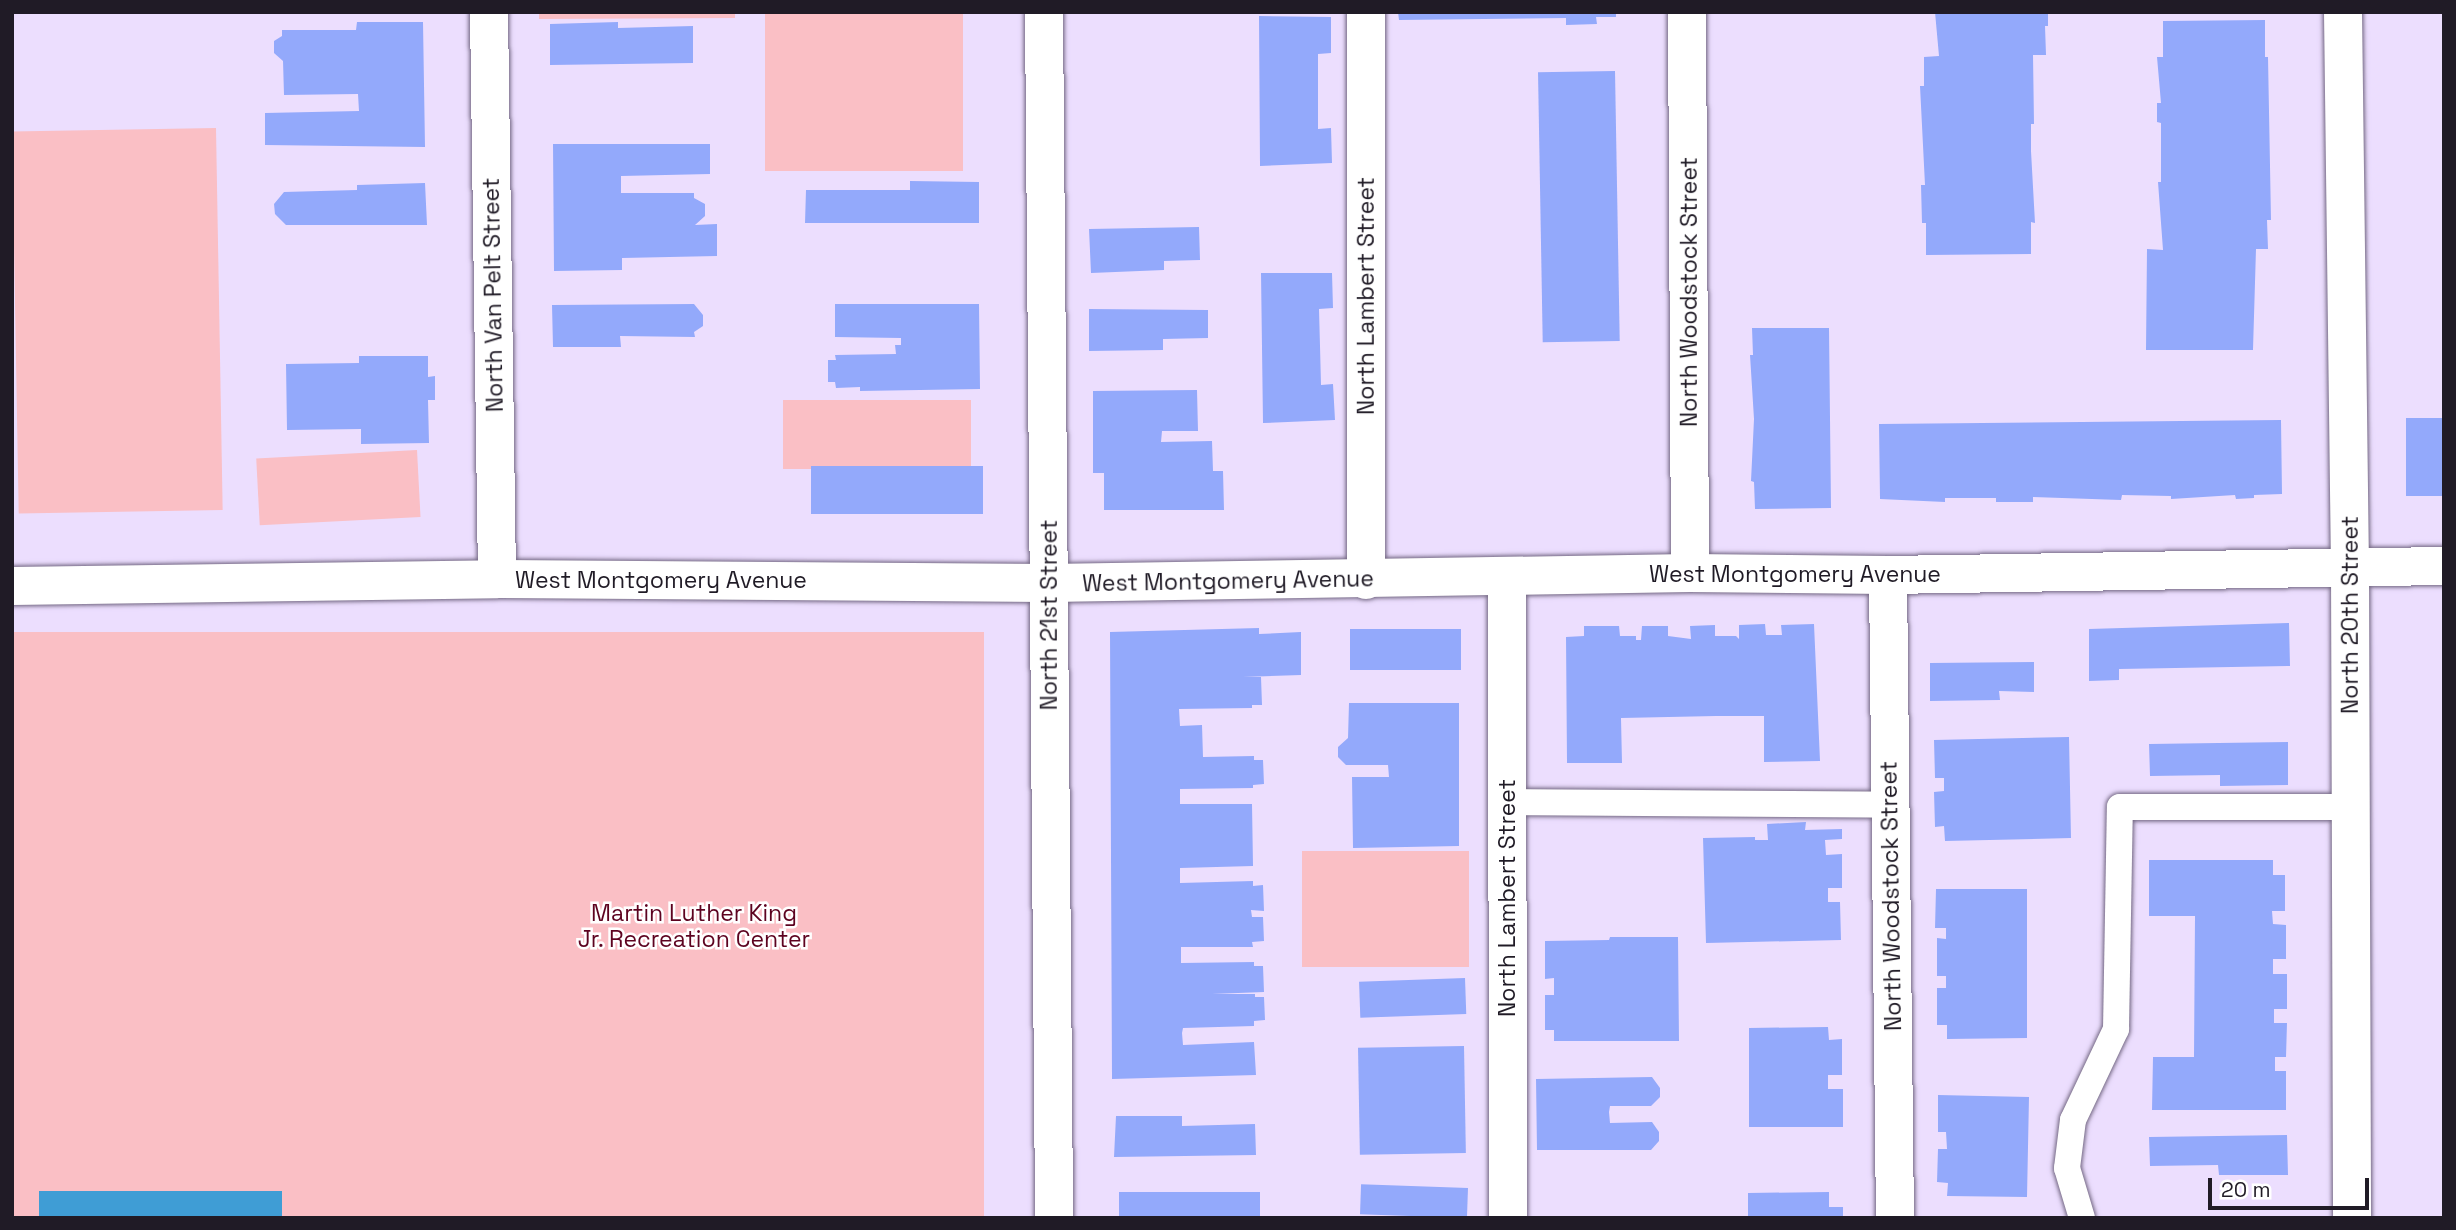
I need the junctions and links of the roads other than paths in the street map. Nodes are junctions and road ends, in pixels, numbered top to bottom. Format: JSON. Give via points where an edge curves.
{"nodes":[{"id":1,"x":489,"y":12,"type":"edge"},
{"id":2,"x":1044,"y":12,"type":"edge"},
{"id":3,"x":1366,"y":12,"type":"edge"},
{"id":4,"x":1687,"y":12,"type":"edge"},
{"id":5,"x":2343,"y":12,"type":"edge"},
{"id":6,"x":2350,"y":566,"type":"junction"},
{"id":7,"x":2444,"y":566,"type":"edge"},
{"id":8,"x":1690,"y":573,"type":"junction"},
{"id":9,"x":1888,"y":575,"type":"junction"},
{"id":10,"x":1507,"y":578,"type":"junction"},
{"id":11,"x":497,"y":579,"type":"junction"},
{"id":12,"x":1366,"y":580,"type":"junction"},
{"id":13,"x":1049,"y":583,"type":"junction"},
{"id":14,"x":12,"y":586,"type":"edge"},
{"id":15,"x":1507,"y":802,"type":"junction"},
{"id":16,"x":1890,"y":805,"type":"junction"},
{"id":17,"x":2351,"y":807,"type":"junction"},
{"id":18,"x":1054,"y":1218,"type":"edge"},
{"id":19,"x":1508,"y":1218,"type":"edge"},
{"id":20,"x":1895,"y":1218,"type":"edge"},
{"id":21,"x":2082,"y":1218,"type":"edge"},
{"id":22,"x":2352,"y":1218,"type":"edge"}],
"edges":[{"from":1,"to":11,"type":"street","name":"North Van Pelt Street"},
{"from":2,"to":13,"type":"street","name":"North 21st Street"},
{"from":3,"to":12,"type":"street","name":"North Lambert Street"},
{"from":4,"to":8,"type":"street","name":"North Woodstock Street"},
{"from":5,"to":6,"type":"street","name":"North 20th Street"},
{"from":6,"to":7,"type":"street","name":"West Montgomery Avenue"},
{"from":6,"to":9,"type":"street","name":"West Montgomery Avenue"},
{"from":6,"to":17,"type":"street","name":"North 20th Street"},
{"from":8,"to":9,"type":"street","name":"West Montgomery Avenue"},
{"from":8,"to":10,"type":"street","name":"West Montgomery Avenue"},
{"from":9,"to":16,"type":"street","name":"North Woodstock Street"},
{"from":10,"to":12,"type":"street","name":"West Montgomery Avenue"},
{"from":10,"to":15,"type":"street","name":"North Lambert Street"},
{"from":11,"to":13,"type":"street","name":"West Montgomery Avenue"},
{"from":11,"to":14,"type":"street","name":"West Montgomery Avenue"},
{"from":12,"to":13,"type":"street","name":"West Montgomery Avenue"},
{"from":13,"to":18,"type":"street","name":"North 21st Street"},
{"from":15,"to":16,"type":"lane"},
{"from":15,"to":19,"type":"street","name":"North Lambert Street"},
{"from":16,"to":20,"type":"street","name":"North Woodstock Street"},
{"from":17,"to":21,"type":"lane","via":[[2120,807],[2116,1029],[2073,1119],[2067,1168]]},
{"from":17,"to":22,"type":"street","name":"North 20th Street"}]}
